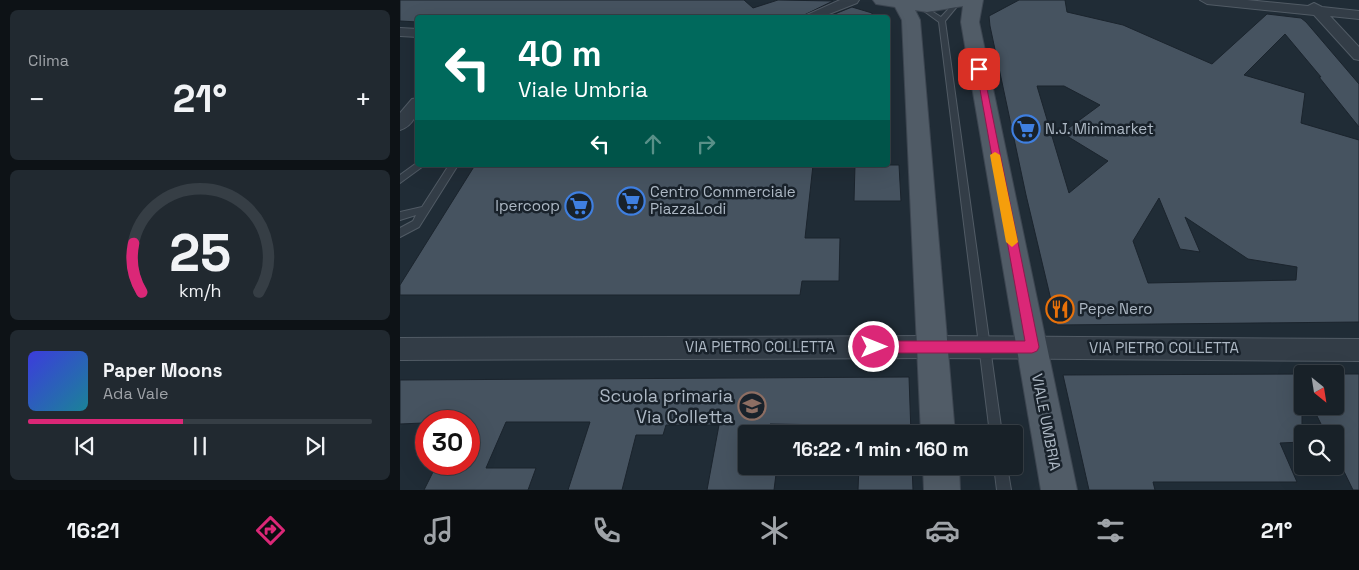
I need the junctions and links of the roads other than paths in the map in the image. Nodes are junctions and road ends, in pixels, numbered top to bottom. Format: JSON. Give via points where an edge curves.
{"nodes":[{"id":1,"x":852,"y":0,"type":"edge"},
{"id":2,"x":882,"y":0,"type":"edge"},
{"id":3,"x":1207,"y":0,"type":"edge"},
{"id":4,"x":1308,"y":0,"type":"edge"},
{"id":5,"x":967,"y":1,"type":"edge"},
{"id":6,"x":911,"y":5,"type":"junction"},
{"id":7,"x":1318,"y":11,"type":"junction"},
{"id":8,"x":814,"y":15,"type":"edge"},
{"id":9,"x":1359,"y":15,"type":"edge"},
{"id":10,"x":942,"y":21,"type":"junction"},
{"id":11,"x":400,"y":32,"type":"edge"},
{"id":12,"x":415,"y":33,"type":"edge"},
{"id":13,"x":1359,"y":56,"type":"edge"},
{"id":14,"x":415,"y":108,"type":"edge"},
{"id":15,"x":408,"y":120,"type":"edge"},
{"id":16,"x":416,"y":167,"type":"edge"},
{"id":17,"x":453,"y":167,"type":"edge"},
{"id":18,"x":400,"y":180,"type":"edge"},
{"id":19,"x":427,"y":209,"type":"junction"},
{"id":20,"x":400,"y":216,"type":"edge"},
{"id":21,"x":400,"y":233,"type":"edge"},
{"id":22,"x":931,"y":346,"type":"junction"},
{"id":23,"x":984,"y":347,"type":"junction"},
{"id":24,"x":1032,"y":347,"type":"junction"},
{"id":25,"x":400,"y":349,"type":"edge"},
{"id":26,"x":1359,"y":350,"type":"edge"},
{"id":27,"x":937,"y":425,"type":"edge"},
{"id":28,"x":995,"y":425,"type":"edge"},
{"id":29,"x":941,"y":475,"type":"edge"},
{"id":30,"x":1002,"y":475,"type":"edge"},
{"id":31,"x":942,"y":490,"type":"edge"},
{"id":32,"x":1004,"y":490,"type":"edge"},
{"id":33,"x":1059,"y":490,"type":"edge"}],
"edges":[{"from":1,"to":8,"type":"street"},
{"from":2,"to":6,"type":"main road"},
{"from":3,"to":7,"type":"street"},
{"from":4,"to":7,"type":"street"},
{"from":5,"to":6,"type":"main road"},
{"from":5,"to":10,"type":"lane"},
{"from":5,"to":24,"type":"main road","name":"VIALE UMBRIA"},
{"from":6,"to":10,"type":"lane"},
{"from":6,"to":22,"type":"main road"},
{"from":7,"to":9,"type":"street"},
{"from":7,"to":13,"type":"street"},
{"from":10,"to":23,"type":"lane"},
{"from":11,"to":12,"type":"street"},
{"from":14,"to":15,"type":"street"},
{"from":16,"to":18,"type":"lane"},
{"from":17,"to":19,"type":"lane"},
{"from":19,"to":20,"type":"lane"},
{"from":19,"to":21,"type":"lane","via":[[416,224]]},
{"from":22,"to":23,"type":"street","name":"VIA PIETRO COLLETTA"},
{"from":22,"to":25,"type":"street","name":"VIA PIETRO COLLETTA"},
{"from":22,"to":27,"type":"main road"},
{"from":23,"to":24,"type":"street","name":"VIA PIETRO COLLETTA"},
{"from":23,"to":28,"type":"lane"},
{"from":24,"to":26,"type":"street","name":"VIA PIETRO COLLETTA"},
{"from":24,"to":33,"type":"main road","name":"VIALE UMBRIA"},
{"from":29,"to":31,"type":"main road"},
{"from":30,"to":32,"type":"lane"}]}
